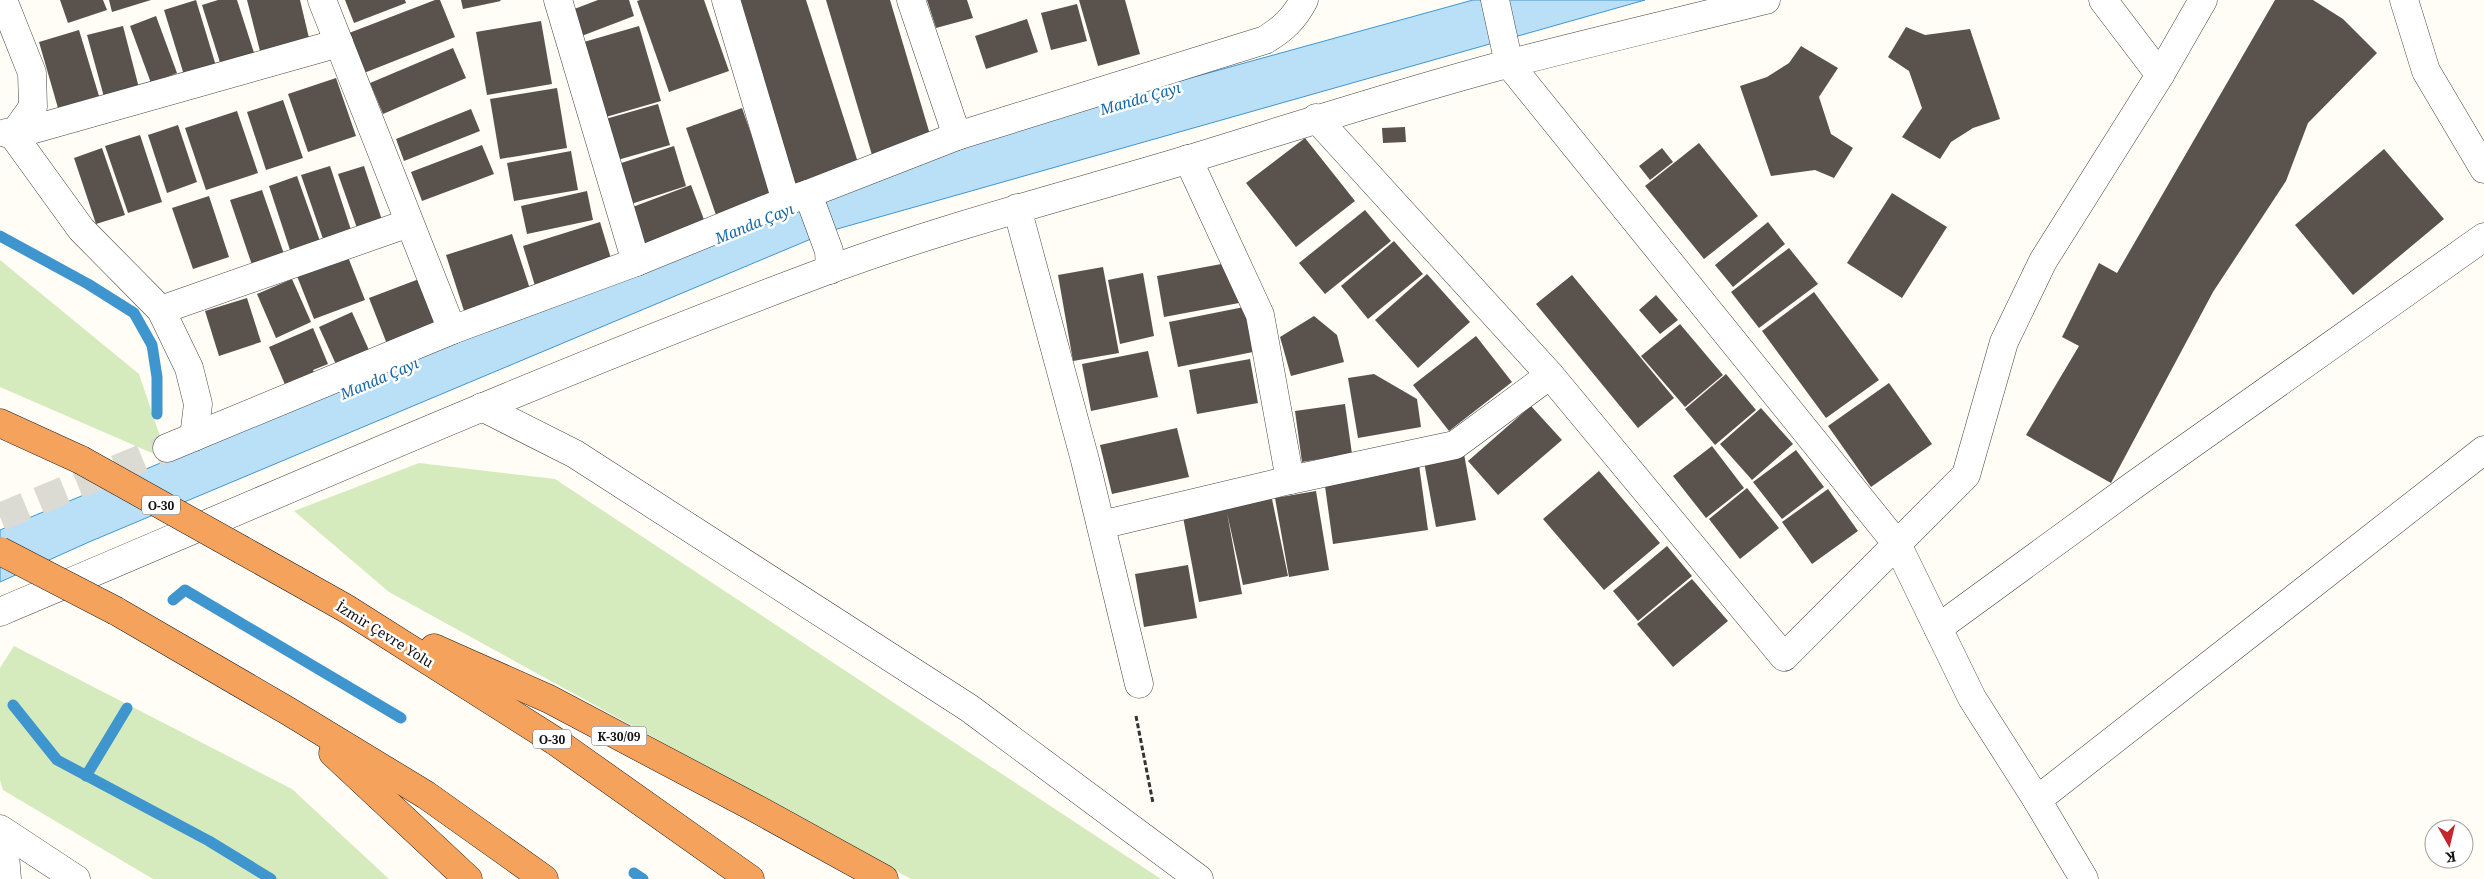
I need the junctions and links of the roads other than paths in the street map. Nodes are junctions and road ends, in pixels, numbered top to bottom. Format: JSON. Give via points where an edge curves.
{"nodes":[{"id":1,"x":3,"y":0,"type":"edge"},
{"id":2,"x":322,"y":0,"type":"edge"},
{"id":3,"x":558,"y":0,"type":"edge"},
{"id":4,"x":726,"y":0,"type":"edge"},
{"id":5,"x":911,"y":0,"type":"edge"},
{"id":6,"x":1304,"y":0,"type":"edge"},
{"id":7,"x":1495,"y":0,"type":"edge"},
{"id":8,"x":1766,"y":0,"type":"edge"},
{"id":9,"x":2102,"y":0,"type":"edge"},
{"id":10,"x":2202,"y":0,"type":"edge"},
{"id":11,"x":2404,"y":0,"type":"edge"},
{"id":12,"x":339,"y":43,"type":"junction"},
{"id":13,"x":1508,"y":56,"type":"junction"},
{"id":14,"x":2160,"y":75,"type":"junction"},
{"id":15,"x":1316,"y":118,"type":"junction"},
{"id":16,"x":6,"y":133,"type":"edge"},
{"id":17,"x":958,"y":136,"type":"junction"},
{"id":18,"x":1188,"y":159,"type":"junction"},
{"id":19,"x":2484,"y":169,"type":"edge"},
{"id":20,"x":797,"y":198,"type":"junction"},
{"id":21,"x":1017,"y":208,"type":"junction"},
{"id":22,"x":409,"y":223,"type":"junction"},
{"id":23,"x":2484,"y":237,"type":"edge"},
{"id":24,"x":830,"y":260,"type":"junction"},
{"id":25,"x":636,"y":262,"type":"junction"},
{"id":26,"x":161,"y":310,"type":"junction"},
{"id":27,"x":452,"y":330,"type":"junction"},
{"id":28,"x":1550,"y":375,"type":"junction"},
{"id":29,"x":482,"y":407,"type":"junction"},
{"id":30,"x":0,"y":423,"type":"edge"},
{"id":31,"x":194,"y":437,"type":"junction"},
{"id":32,"x":167,"y":448,"type":"tunnel mouth"},
{"id":33,"x":2484,"y":450,"type":"edge"},
{"id":34,"x":1290,"y":480,"type":"junction"},
{"id":35,"x":1101,"y":525,"type":"junction"},
{"id":36,"x":1897,"y":544,"type":"junction"},
{"id":37,"x":0,"y":551,"type":"edge"},
{"id":38,"x":347,"y":609,"type":"junction"},
{"id":39,"x":0,"y":612,"type":"edge"},
{"id":40,"x":1938,"y":628,"type":"junction"},
{"id":41,"x":1139,"y":684,"type":"road end"},
{"id":42,"x":288,"y":711,"type":"junction"},
{"id":43,"x":2037,"y":800,"type":"junction"},
{"id":44,"x":0,"y":830,"type":"edge"},
{"id":45,"x":0,"y":835,"type":"edge"},
{"id":46,"x":7,"y":879,"type":"edge"},
{"id":47,"x":76,"y":879,"type":"edge"},
{"id":48,"x":468,"y":879,"type":"edge"},
{"id":49,"x":544,"y":879,"type":"edge"},
{"id":50,"x":750,"y":879,"type":"edge"},
{"id":51,"x":884,"y":879,"type":"edge"},
{"id":52,"x":1199,"y":879,"type":"edge"},
{"id":53,"x":2084,"y":879,"type":"edge"}],
"edges":[{"from":1,"to":16,"type":"street","via":[[32,73],[33,107]]},
{"from":2,"to":12,"type":"street"},
{"from":3,"to":25,"type":"street"},
{"from":4,"to":20,"type":"street"},
{"from":5,"to":17,"type":"street"},
{"from":6,"to":17,"type":"street","via":[[1294,18],[1265,40]]},
{"from":7,"to":13,"type":"street"},
{"from":8,"to":13,"type":"street"},
{"from":9,"to":14,"type":"street"},
{"from":10,"to":14,"type":"street"},
{"from":11,"to":19,"type":"street","via":[[2426,71]]},
{"from":12,"to":16,"type":"street"},
{"from":12,"to":22,"type":"street"},
{"from":13,"to":15,"type":"street"},
{"from":13,"to":36,"type":"street"},
{"from":14,"to":36,"type":"street","via":[[2043,261],[2004,342],[1966,475]]},
{"from":15,"to":18,"type":"street"},
{"from":15,"to":28,"type":"street"},
{"from":16,"to":26,"type":"street","via":[[81,229]]},
{"from":17,"to":20,"type":"street"},
{"from":18,"to":21,"type":"street"},
{"from":18,"to":34,"type":"street","via":[[1260,315]]},
{"from":20,"to":24,"type":"street"},
{"from":20,"to":25,"type":"street"},
{"from":21,"to":24,"type":"street"},
{"from":21,"to":35,"type":"street"},
{"from":22,"to":26,"type":"street"},
{"from":22,"to":27,"type":"street"},
{"from":23,"to":40,"type":"street"},
{"from":24,"to":29,"type":"street"},
{"from":25,"to":27,"type":"street"},
{"from":26,"to":31,"type":"street","via":[[188,368],[196,395]]},
{"from":27,"to":31,"type":"street"},
{"from":28,"to":34,"type":"street","via":[[1456,445]]},
{"from":28,"to":36,"type":"street","via":[[1784,657]]},
{"from":29,"to":39,"type":"street"},
{"from":29,"to":52,"type":"street","via":[[575,454],[969,708]]},
{"from":30,"to":38,"type":"highway","name":"İzmir Çevre Yolu","number":"O-30","bridge":true,"via":[[81,460]]},
{"from":31,"to":32,"type":"street"},
{"from":33,"to":43,"type":"street"},
{"from":34,"to":35,"type":"street"},
{"from":35,"to":41,"type":"street"},
{"from":36,"to":40,"type":"street"},
{"from":37,"to":42,"type":"highway","bridge":true,"via":[[116,611]]},
{"from":38,"to":50,"type":"highway","name":"İzmir Çevre Yolu","number":"O-30","via":[[555,741]]},
{"from":38,"to":51,"type":"highway","number":"K-30/09","via":[[548,699]]},
{"from":40,"to":43,"type":"street","via":[[1972,698]]},
{"from":42,"to":48,"type":"highway"},
{"from":42,"to":49,"type":"highway","via":[[426,795]]},
{"from":43,"to":53,"type":"street"},
{"from":44,"to":47,"type":"street"},
{"from":45,"to":46,"type":"street"}]}
